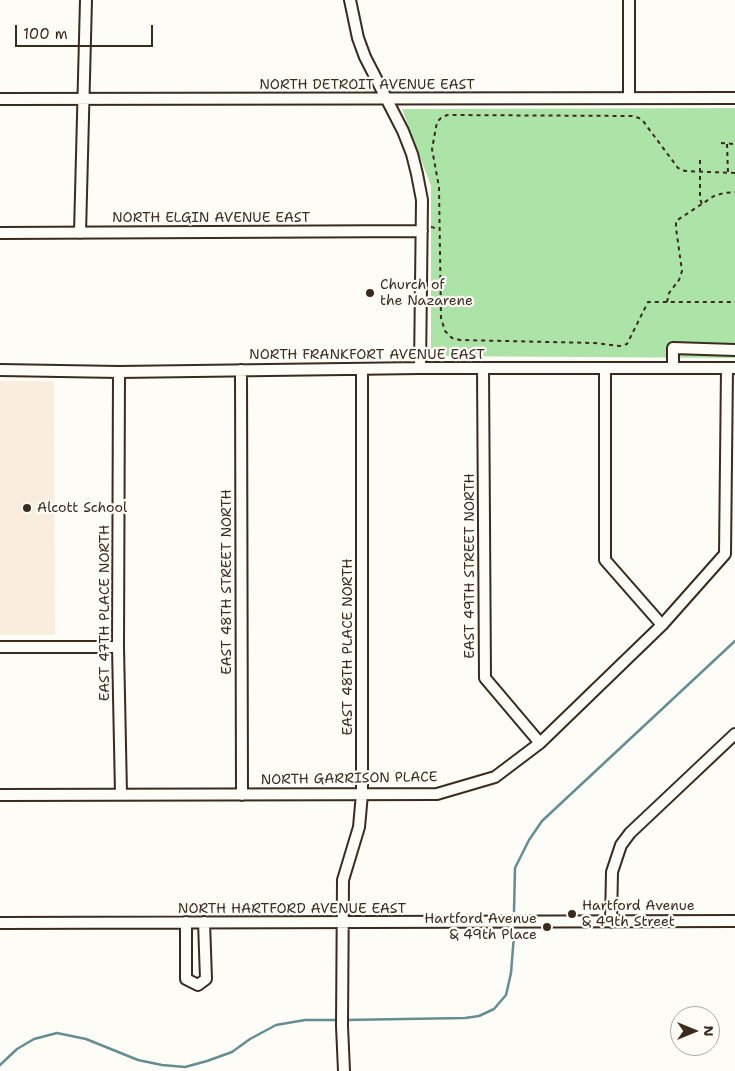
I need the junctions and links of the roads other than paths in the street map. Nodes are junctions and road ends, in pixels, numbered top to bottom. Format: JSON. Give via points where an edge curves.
{"nodes":[{"id":1,"x":86,"y":0,"type":"edge"},
{"id":2,"x":350,"y":0,"type":"edge"},
{"id":3,"x":629,"y":0,"type":"edge"},
{"id":4,"x":386,"y":98,"type":"junction"},
{"id":5,"x":629,"y":98,"type":"junction"},
{"id":6,"x":735,"y":98,"type":"edge"},
{"id":7,"x":0,"y":99,"type":"edge"},
{"id":8,"x":85,"y":100,"type":"junction"},
{"id":9,"x":422,"y":231,"type":"junction"},
{"id":10,"x":0,"y":233,"type":"edge"},
{"id":11,"x":80,"y":233,"type":"junction"},
{"id":12,"x":717,"y":350,"type":"junction"},
{"id":13,"x":735,"y":350,"type":"edge"},
{"id":14,"x":420,"y":368,"type":"junction"},
{"id":15,"x":483,"y":368,"type":"junction"},
{"id":16,"x":673,"y":368,"type":"junction"},
{"id":17,"x":726,"y":368,"type":"edge"},
{"id":18,"x":362,"y":369,"type":"junction"},
{"id":19,"x":605,"y":369,"type":"junction"},
{"id":20,"x":0,"y":370,"type":"edge"},
{"id":21,"x":240,"y":370,"type":"junction"},
{"id":22,"x":119,"y":372,"type":"junction"},
{"id":23,"x":731,"y":453,"type":"edge"},
{"id":24,"x":662,"y":625,"type":"junction"},
{"id":25,"x":0,"y":647,"type":"edge"},
{"id":26,"x":118,"y":647,"type":"junction"},
{"id":27,"x":735,"y":734,"type":"edge"},
{"id":28,"x":540,"y":743,"type":"junction"},
{"id":29,"x":121,"y":794,"type":"junction"},
{"id":30,"x":362,"y":794,"type":"junction"},
{"id":31,"x":0,"y":795,"type":"edge"},
{"id":32,"x":242,"y":795,"type":"junction"},
{"id":33,"x":735,"y":921,"type":"edge"},
{"id":34,"x":186,"y":922,"type":"junction"},
{"id":35,"x":204,"y":922,"type":"junction"},
{"id":36,"x":343,"y":922,"type":"junction"},
{"id":37,"x":611,"y":922,"type":"junction"},
{"id":38,"x":0,"y":923,"type":"edge"},
{"id":39,"x":344,"y":1071,"type":"edge"}],
"edges":[{"from":1,"to":8,"type":"street"},
{"from":2,"to":4,"type":"street","via":[[358,38]]},
{"from":3,"to":5,"type":"street"},
{"from":4,"to":5,"type":"street","name":"NORTH DETROIT AVENUE EAST"},
{"from":4,"to":8,"type":"street","name":"NORTH DETROIT AVENUE EAST"},
{"from":4,"to":9,"type":"street","via":[[416,167],[422,200]]},
{"from":5,"to":6,"type":"street","name":"NORTH DETROIT AVENUE EAST"},
{"from":7,"to":8,"type":"street","name":"NORTH DETROIT AVENUE EAST"},
{"from":8,"to":11,"type":"street"},
{"from":9,"to":11,"type":"street","name":"NORTH ELGIN AVENUE EAST"},
{"from":9,"to":14,"type":"street"},
{"from":10,"to":11,"type":"street","name":"NORTH ELGIN AVENUE EAST"},
{"from":12,"to":13,"type":"street"},
{"from":12,"to":16,"type":"street","via":[[673,348]]},
{"from":12,"to":17,"type":"street"},
{"from":14,"to":15,"type":"street","name":"NORTH FRANKFORT AVENUE EAST"},
{"from":14,"to":18,"type":"street","name":"NORTH FRANKFORT AVENUE EAST"},
{"from":15,"to":19,"type":"street","name":"NORTH FRANKFORT AVENUE EAST"},
{"from":15,"to":28,"type":"street","name":"EAST 49TH STREET NORTH","via":[[485,678]]},
{"from":16,"to":17,"type":"street","name":"NORTH FRANKFORT AVENUE EAST"},
{"from":16,"to":19,"type":"street","name":"NORTH FRANKFORT AVENUE EAST"},
{"from":17,"to":23,"type":"street"},
{"from":18,"to":21,"type":"street","name":"NORTH FRANKFORT AVENUE EAST"},
{"from":18,"to":30,"type":"street","name":"EAST 48TH PLACE NORTH"},
{"from":19,"to":24,"type":"street","via":[[605,560]]},
{"from":20,"to":22,"type":"street","name":"NORTH FRANKFORT AVENUE EAST"},
{"from":21,"to":22,"type":"street","name":"NORTH FRANKFORT AVENUE EAST"},
{"from":21,"to":32,"type":"street","name":"EAST 48TH STREET NORTH"},
{"from":22,"to":26,"type":"street","name":"EAST 47TH PLACE NORTH"},
{"from":23,"to":24,"type":"street","name":"NORTH GARRISON PLACE","via":[[725,554]]},
{"from":24,"to":28,"type":"street","name":"NORTH GARRISON PLACE"},
{"from":25,"to":26,"type":"street"},
{"from":26,"to":29,"type":"street","name":"EAST 47TH PLACE NORTH"},
{"from":27,"to":37,"type":"street","via":[[630,833],[622,845],[612,872]]},
{"from":28,"to":30,"type":"street","name":"NORTH GARRISON PLACE","via":[[496,777],[437,794]]},
{"from":29,"to":31,"type":"street","name":"NORTH GARRISON PLACE"},
{"from":29,"to":32,"type":"street","name":"NORTH GARRISON PLACE"},
{"from":30,"to":32,"type":"street","name":"NORTH GARRISON PLACE"},
{"from":30,"to":36,"type":"street","name":"EAST 48TH PLACE NORTH","via":[[359,827],[343,880]]},
{"from":33,"to":37,"type":"street","name":"NORTH HARTFORD AVENUE EAST"},
{"from":34,"to":35,"type":"street","name":"NORTH HARTFORD AVENUE EAST"},
{"from":34,"to":35,"type":"street","via":[[186,979],[198,985],[206,979]]},
{"from":34,"to":38,"type":"street","name":"NORTH HARTFORD AVENUE EAST"},
{"from":35,"to":36,"type":"street","name":"NORTH HARTFORD AVENUE EAST"},
{"from":36,"to":37,"type":"street","name":"NORTH HARTFORD AVENUE EAST"},
{"from":36,"to":39,"type":"street"}]}
